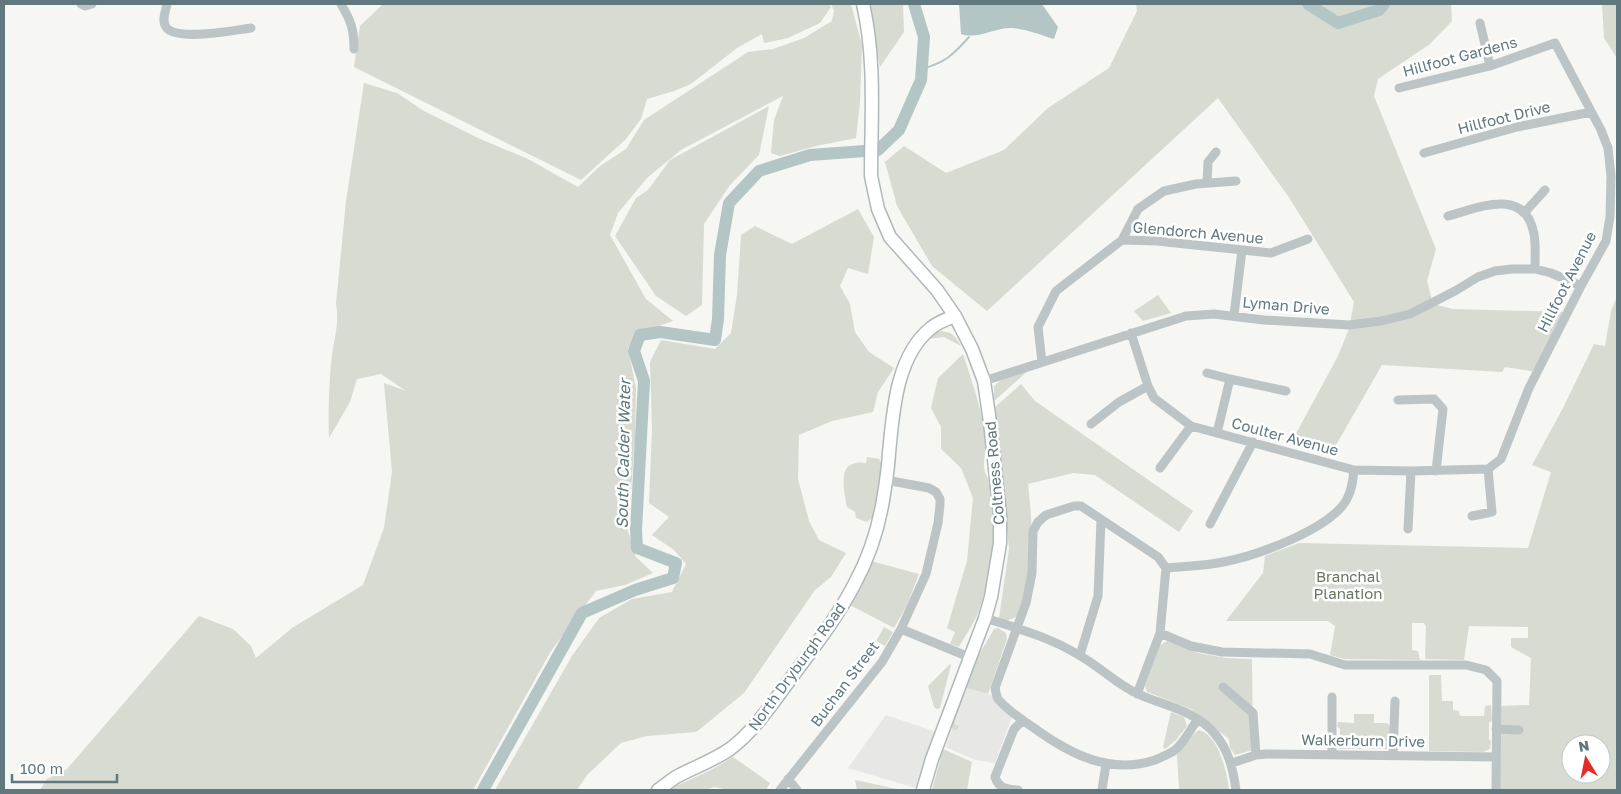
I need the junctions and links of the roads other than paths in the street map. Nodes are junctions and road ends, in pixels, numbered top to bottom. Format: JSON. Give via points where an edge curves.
{"nodes":[{"id":1,"x":81,"y":4,"type":"edge"},
{"id":2,"x":92,"y":4,"type":"edge"},
{"id":3,"x":167,"y":4,"type":"edge"},
{"id":4,"x":341,"y":4,"type":"edge"},
{"id":5,"x":863,"y":4,"type":"edge"},
{"id":6,"x":1480,"y":23,"type":"dead end"},
{"id":7,"x":251,"y":28,"type":"dead end"},
{"id":8,"x":1555,"y":43,"type":"joint"},
{"id":9,"x":354,"y":49,"type":"dead end"},
{"id":10,"x":1490,"y":66,"type":"junction"},
{"id":11,"x":1399,"y":88,"type":"dead end"},
{"id":12,"x":1591,"y":112,"type":"junction"},
{"id":13,"x":1216,"y":152,"type":"dead end"},
{"id":14,"x":1424,"y":152,"type":"dead end"},
{"id":15,"x":1236,"y":181,"type":"dead end"},
{"id":16,"x":1207,"y":183,"type":"junction"},
{"id":17,"x":1545,"y":190,"type":"dead end"},
{"id":18,"x":1525,"y":212,"type":"junction"},
{"id":19,"x":1448,"y":216,"type":"dead end"},
{"id":20,"x":1308,"y":239,"type":"dead end"},
{"id":21,"x":1122,"y":240,"type":"junction"},
{"id":22,"x":1242,"y":250,"type":"junction"},
{"id":23,"x":1535,"y":269,"type":"junction"},
{"id":24,"x":1581,"y":286,"type":"junction"},
{"id":25,"x":1234,"y":315,"type":"junction"},
{"id":26,"x":955,"y":316,"type":"junction"},
{"id":27,"x":1131,"y":333,"type":"junction"},
{"id":28,"x":1042,"y":362,"type":"junction"},
{"id":29,"x":1207,"y":372,"type":"dead end"},
{"id":30,"x":1230,"y":379,"type":"junction"},
{"id":31,"x":984,"y":381,"type":"junction"},
{"id":32,"x":1148,"y":386,"type":"junction"},
{"id":33,"x":1286,"y":391,"type":"dead end"},
{"id":34,"x":1398,"y":400,"type":"dead end"},
{"id":35,"x":1091,"y":424,"type":"dead end"},
{"id":36,"x":1191,"y":426,"type":"junction"},
{"id":37,"x":1217,"y":433,"type":"junction"},
{"id":38,"x":1253,"y":442,"type":"junction"},
{"id":39,"x":1160,"y":468,"type":"dead end"},
{"id":40,"x":1488,"y":469,"type":"junction"},
{"id":41,"x":1354,"y":470,"type":"junction"},
{"id":42,"x":1411,"y":471,"type":"junction"},
{"id":43,"x":1436,"y":471,"type":"junction"},
{"id":44,"x":886,"y":480,"type":"junction"},
{"id":45,"x":1472,"y":516,"type":"dead end"},
{"id":46,"x":1101,"y":520,"type":"junction"},
{"id":47,"x":1210,"y":524,"type":"dead end"},
{"id":48,"x":1408,"y":529,"type":"dead end"},
{"id":49,"x":1166,"y":568,"type":"junction"},
{"id":50,"x":984,"y":618,"type":"junction"},
{"id":51,"x":1016,"y":628,"type":"junction"},
{"id":52,"x":901,"y":629,"type":"junction"},
{"id":53,"x":1160,"y":633,"type":"junction"},
{"id":54,"x":1080,"y":655,"type":"junction"},
{"id":55,"x":969,"y":657,"type":"junction"},
{"id":56,"x":1223,"y":687,"type":"dead end"},
{"id":57,"x":1137,"y":694,"type":"junction"},
{"id":58,"x":1332,"y":697,"type":"dead end"},
{"id":59,"x":1395,"y":701,"type":"dead end"},
{"id":60,"x":1198,"y":719,"type":"junction"},
{"id":61,"x":1023,"y":720,"type":"junction"},
{"id":62,"x":1496,"y":729,"type":"junction"},
{"id":63,"x":1519,"y":730,"type":"dead end"},
{"id":64,"x":1332,"y":754,"type":"junction"},
{"id":65,"x":1256,"y":755,"type":"junction"},
{"id":66,"x":1394,"y":755,"type":"junction"},
{"id":67,"x":1496,"y":756,"type":"junction"},
{"id":68,"x":1232,"y":763,"type":"junction"},
{"id":69,"x":1106,"y":764,"type":"junction"},
{"id":70,"x":788,"y":779,"type":"junction"},
{"id":71,"x":658,"y":790,"type":"edge"},
{"id":72,"x":780,"y":790,"type":"edge"},
{"id":73,"x":797,"y":790,"type":"edge"},
{"id":74,"x":923,"y":790,"type":"edge"},
{"id":75,"x":1018,"y":790,"type":"edge"},
{"id":76,"x":1102,"y":790,"type":"edge"},
{"id":77,"x":1236,"y":790,"type":"edge"},
{"id":78,"x":1496,"y":790,"type":"edge"}],
"edges":[{"from":1,"to":2,"type":"street"},
{"from":3,"to":7,"type":"street","via":[[164,25],[176,33],[205,34]]},
{"from":4,"to":9,"type":"street","via":[[354,29]]},
{"from":5,"to":26,"type":"street","name":"Coltness Road","via":[[871,56],[871,176],[878,209],[890,237],[937,290]]},
{"from":6,"to":10,"type":"street"},
{"from":8,"to":10,"type":"street","name":"Hillfoot Gardens"},
{"from":8,"to":12,"type":"street","name":"Hillfoot Avenue"},
{"from":10,"to":11,"type":"street","name":"Hillfoot Gardens"},
{"from":12,"to":14,"type":"street","name":"Hillfoot Drive"},
{"from":12,"to":24,"type":"street","name":"Hillfoot Avenue","via":[[1608,148],[1610,217],[1606,241]]},
{"from":13,"to":16,"type":"street","via":[[1208,162]]},
{"from":15,"to":16,"type":"street"},
{"from":16,"to":21,"type":"street","via":[[1164,191],[1138,209]]},
{"from":17,"to":18,"type":"street"},
{"from":18,"to":19,"type":"street","via":[[1513,205],[1497,203]]},
{"from":18,"to":23,"type":"street","via":[[1535,235]]},
{"from":20,"to":22,"type":"street","name":"Glendorch Avenue","via":[[1271,253]]},
{"from":21,"to":22,"type":"street","name":"Glendorch Avenue"},
{"from":21,"to":28,"type":"street","name":"Glendorch Avenue","via":[[1056,291],[1038,327]]},
{"from":22,"to":25,"type":"street"},
{"from":23,"to":24,"type":"street","name":"Lyman Drive"},
{"from":23,"to":25,"type":"street","name":"Lyman Drive","via":[[1495,271],[1410,314],[1381,321],[1348,326]]},
{"from":24,"to":40,"type":"street","name":"Hillfoot Avenue","via":[[1528,388],[1501,459]]},
{"from":25,"to":27,"type":"street","name":"Lyman Drive","via":[[1186,316]]},
{"from":26,"to":31,"type":"street","name":"Coltness Road"},
{"from":26,"to":44,"type":"street","name":"North Dryburgh Road","via":[[939,322],[923,336],[909,357],[897,388]]},
{"from":27,"to":28,"type":"street","name":"Lyman Drive"},
{"from":27,"to":32,"type":"street","name":"Coulter Avenue"},
{"from":28,"to":31,"type":"street","name":"Lyman Drive"},
{"from":29,"to":30,"type":"street"},
{"from":30,"to":33,"type":"street"},
{"from":30,"to":37,"type":"street"},
{"from":31,"to":50,"type":"street","name":"Coltness Road","via":[[1000,515],[1000,543]]},
{"from":32,"to":35,"type":"street","via":[[1119,402]]},
{"from":32,"to":36,"type":"street","name":"Coulter Avenue","via":[[1154,398]]},
{"from":34,"to":43,"type":"street","via":[[1434,399],[1443,409]]},
{"from":36,"to":37,"type":"street","name":"Coulter Avenue"},
{"from":36,"to":39,"type":"street"},
{"from":37,"to":38,"type":"street","name":"Coulter Avenue"},
{"from":38,"to":41,"type":"street","name":"Coulter Avenue"},
{"from":38,"to":47,"type":"street"},
{"from":40,"to":43,"type":"street","name":"Coulter Avenue"},
{"from":40,"to":45,"type":"street","via":[[1492,512]]},
{"from":41,"to":42,"type":"street","name":"Coulter Avenue"},
{"from":41,"to":49,"type":"street","via":[[1347,501],[1310,531],[1224,562]]},
{"from":42,"to":43,"type":"street","name":"Coulter Avenue"},
{"from":42,"to":48,"type":"street"},
{"from":44,"to":52,"type":"street","name":"Buchan Street","via":[[929,488],[940,499],[926,574]]},
{"from":44,"to":71,"type":"street","name":"North Dryburgh Road","via":[[871,548],[833,623],[746,736],[717,758],[676,777]]},
{"from":46,"to":49,"type":"street","via":[[1158,557]]},
{"from":46,"to":51,"type":"street","via":[[1082,506],[1074,506],[1046,515],[1038,522],[1033,531],[1032,573],[1026,604]]},
{"from":46,"to":54,"type":"street","via":[[1098,596]]},
{"from":49,"to":53,"type":"street"},
{"from":50,"to":51,"type":"street"},
{"from":50,"to":55,"type":"street","name":"Coltness Road"},
{"from":51,"to":54,"type":"street"},
{"from":51,"to":61,"type":"street","via":[[995,688],[997,698]]},
{"from":52,"to":55,"type":"street"},
{"from":52,"to":70,"type":"street","name":"Buchan Street","via":[[882,662]]},
{"from":53,"to":57,"type":"street"},
{"from":53,"to":62,"type":"street","via":[[1192,646],[1222,652],[1310,654],[1344,665],[1466,665],[1486,670],[1497,681]]},
{"from":54,"to":57,"type":"street"},
{"from":55,"to":74,"type":"street","name":"Coltness Road"},
{"from":56,"to":65,"type":"street","via":[[1253,713]]},
{"from":57,"to":60,"type":"street"},
{"from":58,"to":64,"type":"street"},
{"from":59,"to":66,"type":"street"},
{"from":60,"to":68,"type":"street","via":[[1214,732]]},
{"from":60,"to":69,"type":"street","via":[[1176,750],[1162,757],[1142,764]]},
{"from":61,"to":69,"type":"street","via":[[1074,754]]},
{"from":61,"to":75,"type":"street","via":[[1014,729],[995,776],[1003,788]]},
{"from":62,"to":63,"type":"street"},
{"from":62,"to":67,"type":"street"},
{"from":64,"to":65,"type":"street","name":"Walkerburn Drive"},
{"from":64,"to":66,"type":"street","name":"Walkerburn Drive"},
{"from":65,"to":68,"type":"street","name":"Walkerburn Drive"},
{"from":66,"to":67,"type":"street","name":"Walkerburn Drive"},
{"from":67,"to":78,"type":"street"},
{"from":68,"to":77,"type":"street"},
{"from":69,"to":76,"type":"street"},
{"from":70,"to":72,"type":"street","name":"Buchan Street"},
{"from":70,"to":73,"type":"street"}]}
